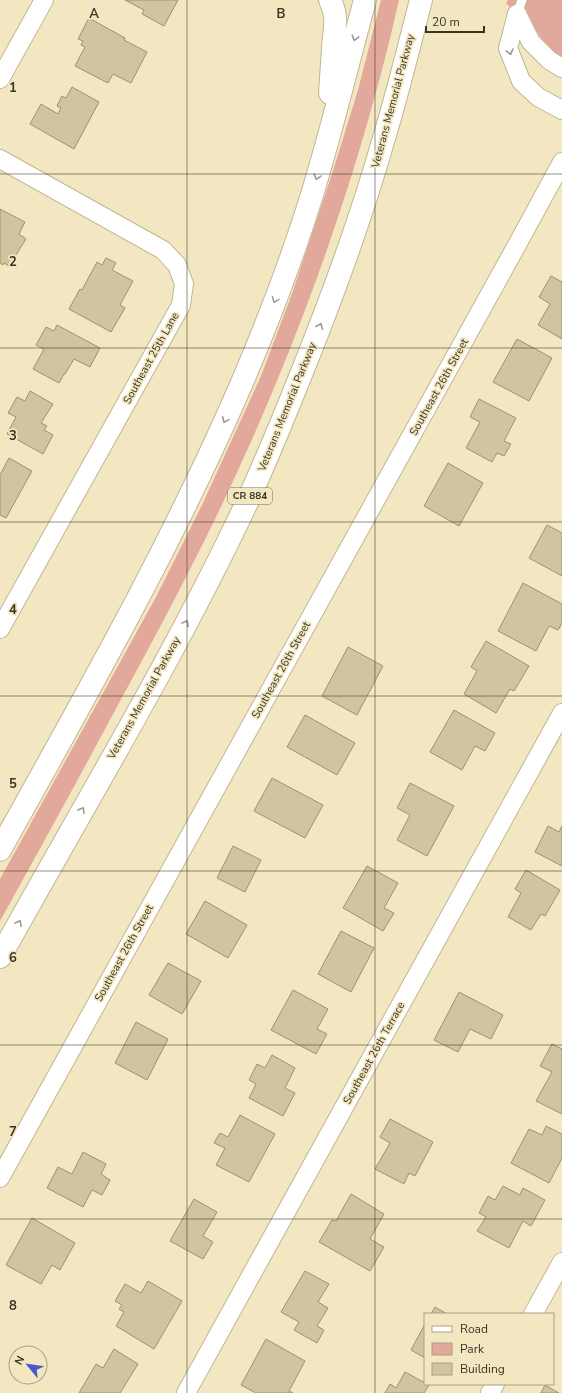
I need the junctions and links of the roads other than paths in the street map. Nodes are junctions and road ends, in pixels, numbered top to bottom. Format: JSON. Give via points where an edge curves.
{"nodes":[{"id":1,"x":44,"y":0,"type":"edge"},
{"id":2,"x":330,"y":0,"type":"edge"},
{"id":3,"x":365,"y":0,"type":"edge"},
{"id":4,"x":420,"y":0,"type":"edge"},
{"id":5,"x":520,"y":7,"type":"edge"},
{"id":6,"x":562,"y":68,"type":"edge"},
{"id":7,"x":0,"y":80,"type":"edge"},
{"id":8,"x":562,"y":110,"type":"edge"},
{"id":9,"x":326,"y":144,"type":"junction"},
{"id":10,"x":0,"y":159,"type":"edge"},
{"id":11,"x":562,"y":162,"type":"edge"},
{"id":12,"x":0,"y":629,"type":"edge"},
{"id":13,"x":562,"y":713,"type":"edge"},
{"id":14,"x":0,"y":850,"type":"edge"},
{"id":15,"x":0,"y":957,"type":"edge"},
{"id":16,"x":0,"y":1178,"type":"edge"},
{"id":17,"x":562,"y":1262,"type":"edge"},
{"id":18,"x":535,"y":1313,"type":"edge"},
{"id":19,"x":186,"y":1393,"type":"edge"}],
"edges":[{"from":1,"to":7,"type":"street"},
{"from":2,"to":9,"type":"highway","via":[[335,9],[336,23]]},
{"from":3,"to":9,"type":"highway","one_way":true},
{"from":15,"to":4,"type":"highway","name":"Veterans Memorial Parkway","number":"CR 884","one_way":true,"via":[[139,710],[249,498],[327,309],[355,232],[385,136]]},
{"from":5,"to":6,"type":"street","via":[[531,42]]},
{"from":5,"to":8,"type":"street","one_way":true,"via":[[508,48],[521,81],[538,97]]},
{"from":9,"to":14,"type":"highway","one_way":true,"via":[[283,280],[245,376],[204,468],[76,714]]},
{"from":10,"to":12,"type":"street","name":"Southeast 25th Lane","via":[[163,250],[177,265],[184,284],[181,305]]},
{"from":11,"to":16,"type":"street","name":"Southeast 26th Street"},
{"from":13,"to":19,"type":"street","name":"Southeast 26th Terrace"},
{"from":17,"to":18,"type":"street"}]}
